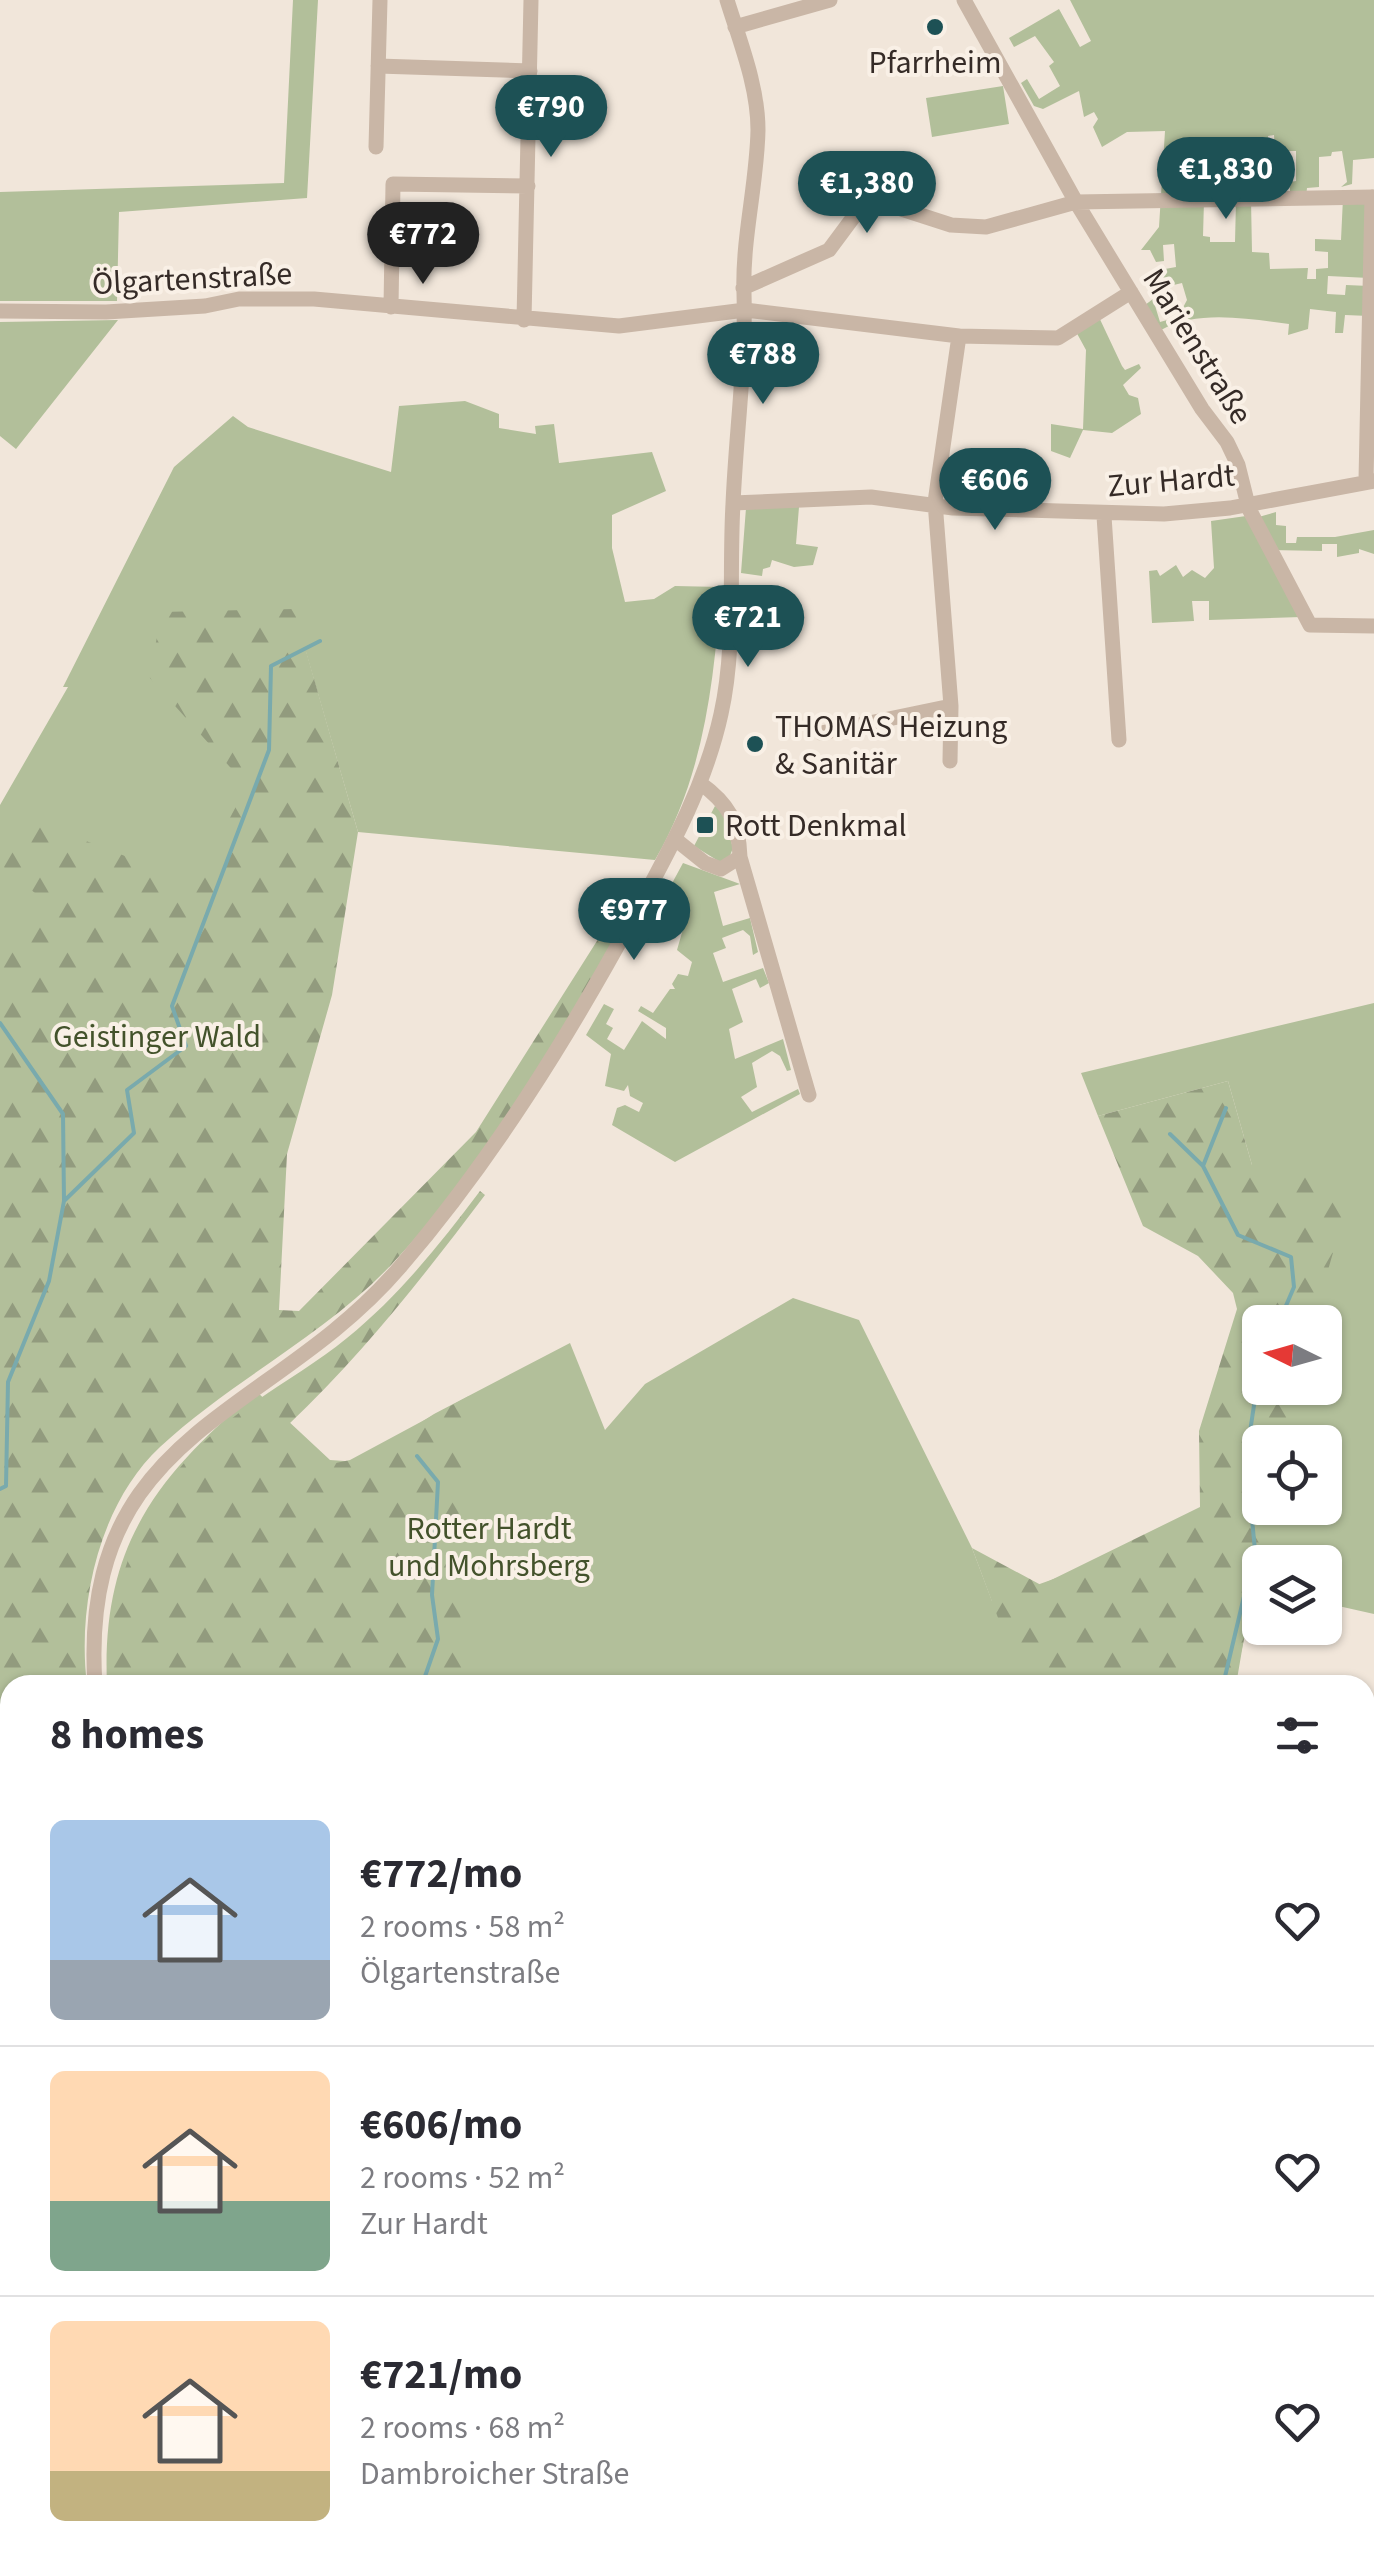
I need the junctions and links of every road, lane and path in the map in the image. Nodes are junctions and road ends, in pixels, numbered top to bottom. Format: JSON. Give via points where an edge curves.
{"nodes":[{"id":1,"x":380,"y":0,"type":"edge"},
{"id":2,"x":531,"y":0,"type":"edge"},
{"id":3,"x":727,"y":0,"type":"edge"},
{"id":4,"x":830,"y":0,"type":"edge"},
{"id":5,"x":964,"y":0,"type":"edge"},
{"id":6,"x":736,"y":27,"type":"junction"},
{"id":7,"x":378,"y":66,"type":"junction"},
{"id":8,"x":530,"y":71,"type":"junction"},
{"id":9,"x":376,"y":147,"type":"dead end"},
{"id":10,"x":528,"y":186,"type":"junction"},
{"id":11,"x":1373,"y":197,"type":"edge"},
{"id":12,"x":1076,"y":202,"type":"junction"},
{"id":13,"x":744,"y":288,"type":"junction"},
{"id":14,"x":1130,"y":292,"type":"junction"},
{"id":15,"x":391,"y":307,"type":"junction"},
{"id":16,"x":745,"y":310,"type":"junction"},
{"id":17,"x":0,"y":312,"type":"edge"},
{"id":18,"x":524,"y":320,"type":"junction"},
{"id":19,"x":959,"y":336,"type":"junction"},
{"id":20,"x":1370,"y":480,"type":"edge"},
{"id":21,"x":1248,"y":501,"type":"junction"},
{"id":22,"x":935,"y":502,"type":"junction"},
{"id":23,"x":732,"y":503,"type":"junction"},
{"id":24,"x":1104,"y":516,"type":"junction"},
{"id":25,"x":1374,"y":626,"type":"edge"},
{"id":26,"x":950,"y":706,"type":"junction"},
{"id":27,"x":822,"y":733,"type":"dead end"},
{"id":28,"x":1119,"y":740,"type":"dead end"},
{"id":29,"x":950,"y":761,"type":"dead end"},
{"id":30,"x":700,"y":783,"type":"junction"},
{"id":31,"x":676,"y":839,"type":"junction"},
{"id":32,"x":740,"y":857,"type":"junction"},
{"id":33,"x":810,"y":1095,"type":"dead end"},
{"id":34,"x":95,"y":1675,"type":"edge"}],
"edges":[{"from":1,"to":7,"type":"street"},
{"from":2,"to":8,"type":"street"},
{"from":3,"to":6,"type":"street"},
{"from":4,"to":6,"type":"street"},
{"from":5,"to":12,"type":"street","name":"Marienstraße"},
{"from":6,"to":13,"type":"street","via":[[758,130]]},
{"from":7,"to":8,"type":"street"},
{"from":7,"to":9,"type":"street"},
{"from":8,"to":10,"type":"street"},
{"from":10,"to":15,"type":"street","via":[[394,184]]},
{"from":10,"to":18,"type":"street"},
{"from":11,"to":12,"type":"street"},
{"from":11,"to":20,"type":"street"},
{"from":12,"to":13,"type":"street","via":[[986,227],[951,225],[886,204],[855,214],[829,250]]},
{"from":12,"to":14,"type":"street","name":"Marienstraße"},
{"from":13,"to":16,"type":"street"},
{"from":14,"to":19,"type":"street","name":"Ölgartenstraße","via":[[1058,338]]},
{"from":14,"to":21,"type":"street","name":"Marienstraße","via":[[1227,442]]},
{"from":15,"to":17,"type":"street","name":"Ölgartenstraße","via":[[239,299],[131,310]]},
{"from":15,"to":18,"type":"street","name":"Ölgartenstraße"},
{"from":16,"to":18,"type":"street","name":"Ölgartenstraße","via":[[620,326]]},
{"from":16,"to":19,"type":"street","name":"Ölgartenstraße"},
{"from":16,"to":23,"type":"street"},
{"from":19,"to":22,"type":"street"},
{"from":20,"to":21,"type":"street","name":"Zur Hardt"},
{"from":21,"to":24,"type":"street","name":"Zur Hardt"},
{"from":21,"to":25,"type":"street","name":"Marienstraße","via":[[1310,625]]},
{"from":22,"to":23,"type":"street","name":"Zur Hardt","via":[[871,496]]},
{"from":22,"to":24,"type":"street","name":"Zur Hardt"},
{"from":22,"to":26,"type":"street"},
{"from":23,"to":30,"type":"street","via":[[723,709]]},
{"from":24,"to":28,"type":"street"},
{"from":26,"to":27,"type":"street"},
{"from":26,"to":29,"type":"street"},
{"from":30,"to":31,"type":"street"},
{"from":30,"to":32,"type":"street","via":[[725,800]]},
{"from":31,"to":32,"type":"street","via":[[721,869]]},
{"from":31,"to":34,"type":"street","via":[[538,1081],[399,1269],[329,1333],[192,1434],[148,1482],[105,1572]]},
{"from":32,"to":33,"type":"street"}]}
